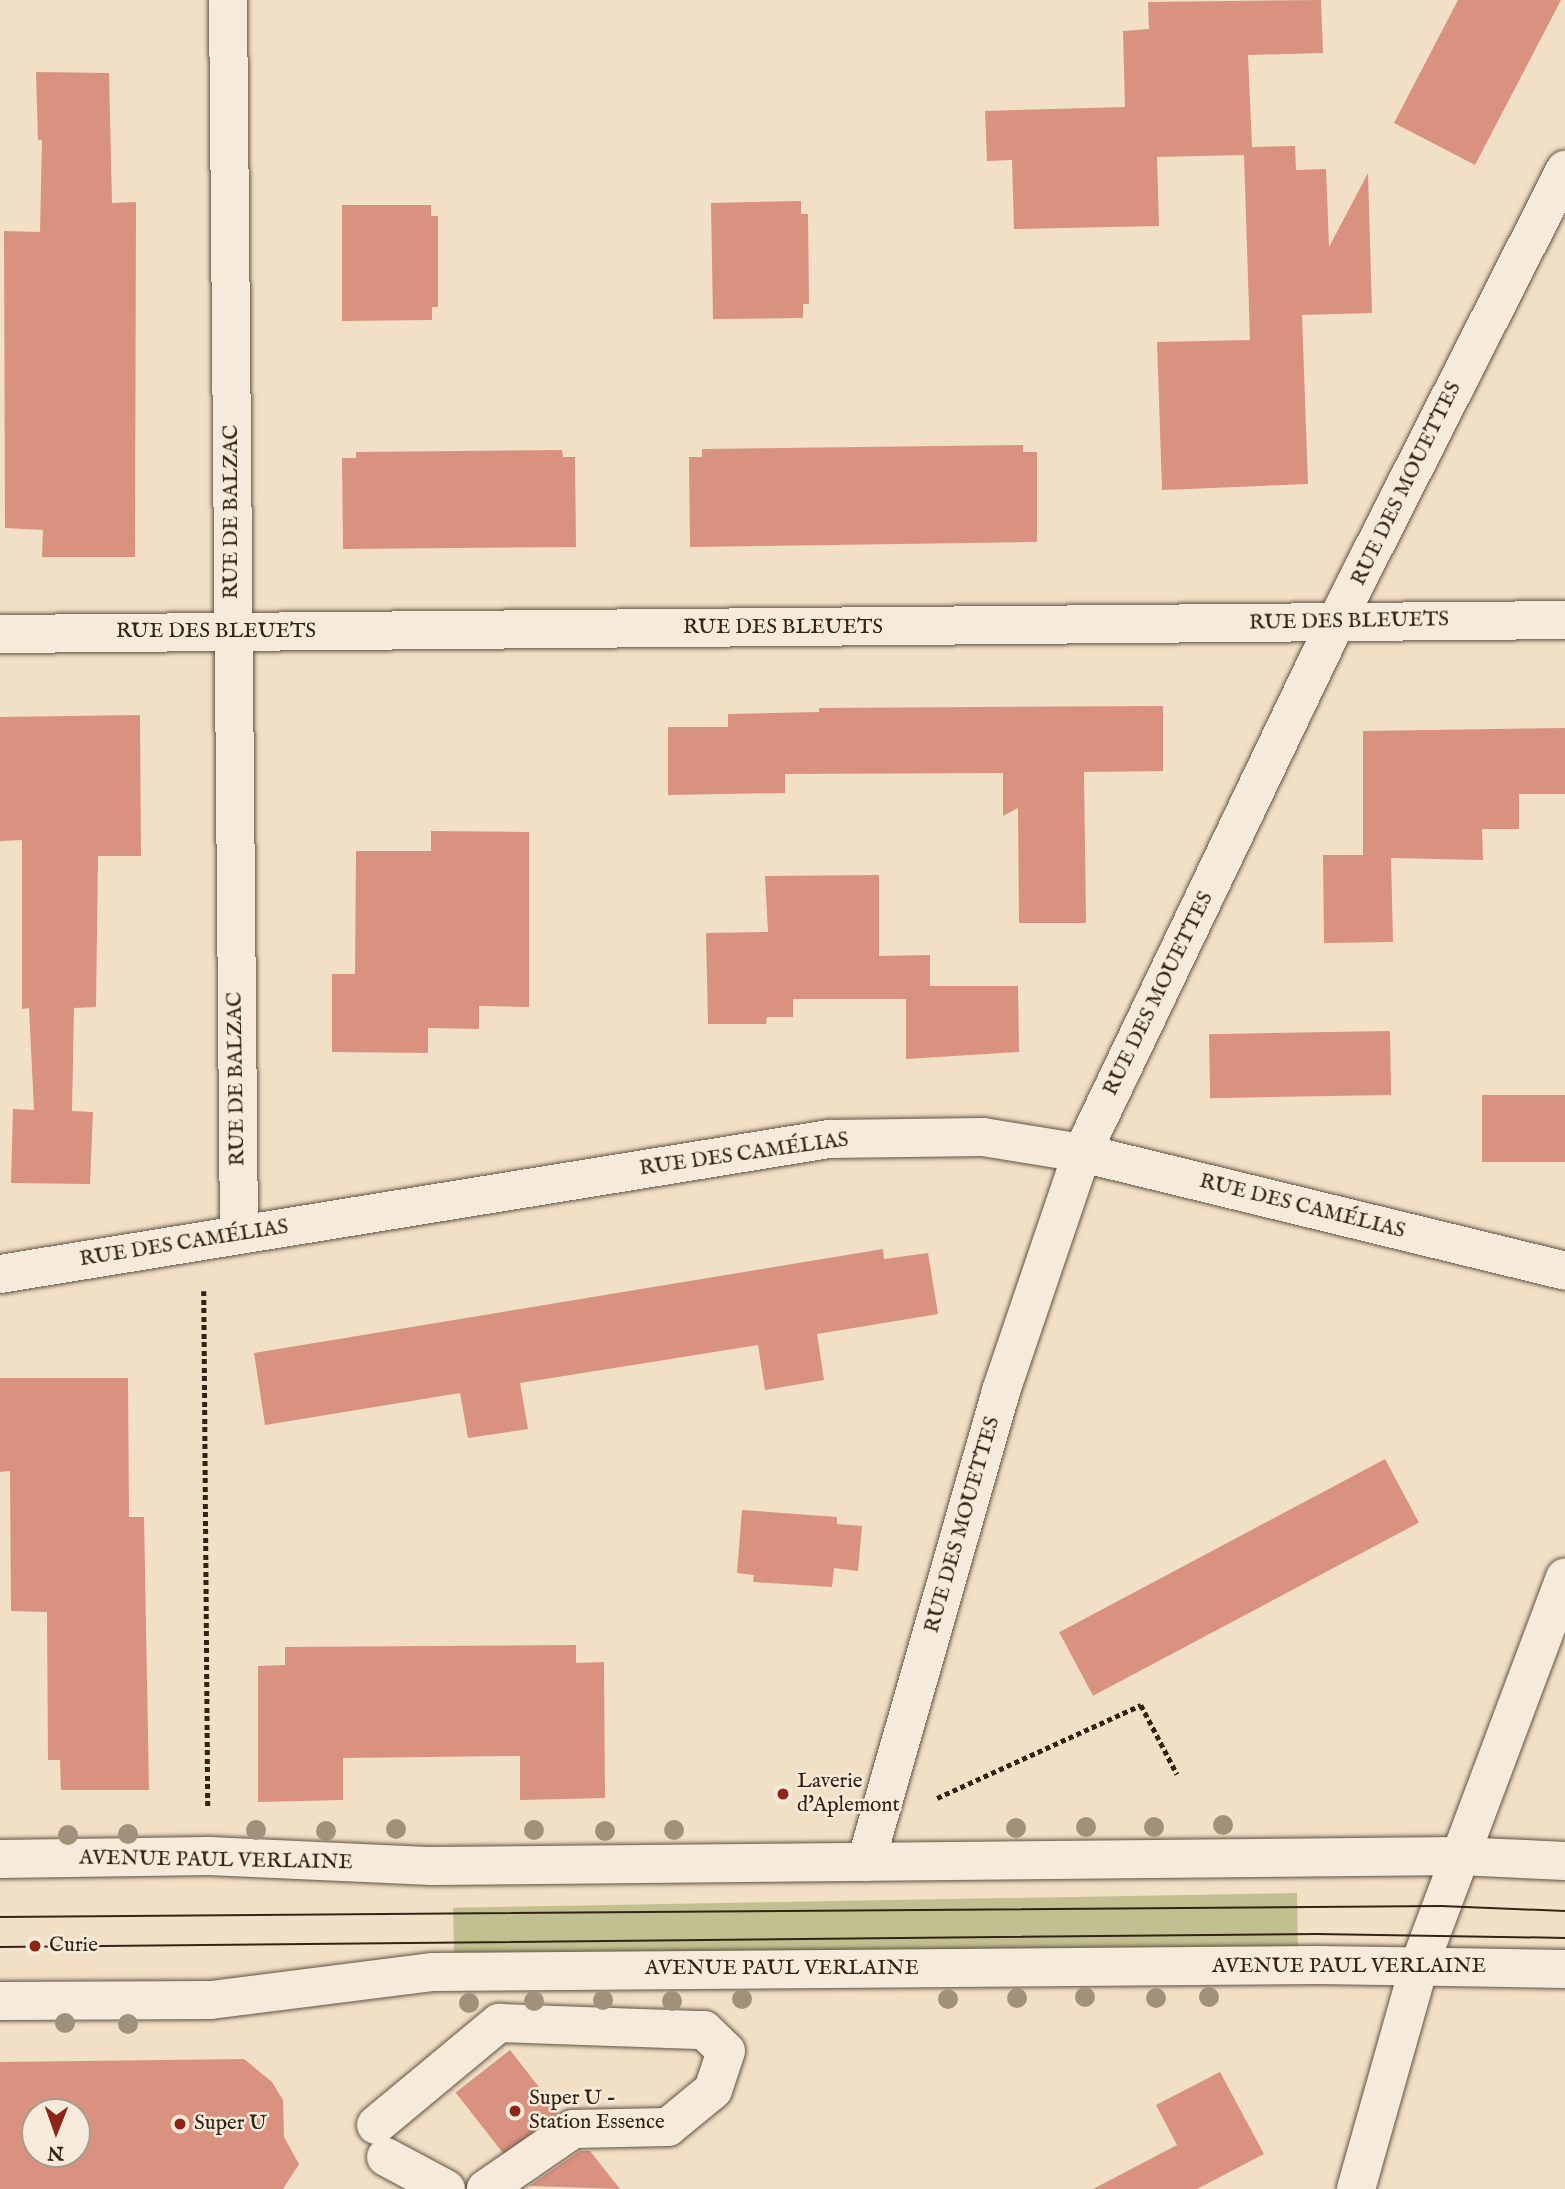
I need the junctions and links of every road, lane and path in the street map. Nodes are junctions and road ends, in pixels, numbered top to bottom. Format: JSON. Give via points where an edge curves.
{"nodes":[{"id":1,"x":228,"y":0,"type":"edge"},
{"id":2,"x":1565,"y":170,"type":"edge"},
{"id":3,"x":1565,"y":620,"type":"edge"},
{"id":4,"x":1336,"y":622,"type":"junction"},
{"id":5,"x":234,"y":633,"type":"junction"},
{"id":6,"x":0,"y":634,"type":"edge"},
{"id":7,"x":1082,"y":1153,"type":"junction"},
{"id":8,"x":222,"y":1238,"type":"junction"},
{"id":9,"x":1565,"y":1271,"type":"edge"},
{"id":10,"x":0,"y":1275,"type":"edge"},
{"id":11,"x":1565,"y":1577,"type":"edge"},
{"id":12,"x":1177,"y":1774,"type":"dead end"},
{"id":13,"x":888,"y":1796,"type":"junction"},
{"id":14,"x":1460,"y":1856,"type":"junction"},
{"id":15,"x":209,"y":1857,"type":"junction"},
{"id":16,"x":0,"y":1859,"type":"edge"},
{"id":17,"x":1565,"y":1861,"type":"edge"},
{"id":18,"x":866,"y":1862,"type":"junction"},
{"id":19,"x":1419,"y":1966,"type":"junction"},
{"id":20,"x":1565,"y":1969,"type":"edge"},
{"id":21,"x":0,"y":2001,"type":"edge"},
{"id":22,"x":446,"y":2189,"type":"edge"},
{"id":23,"x":486,"y":2189,"type":"edge"},
{"id":24,"x":1356,"y":2189,"type":"edge"}],
"edges":[{"from":1,"to":5,"type":"street","name":"RUE DE BALZAC"},
{"from":2,"to":4,"type":"street","name":"RUE DES MOUETTES"},
{"from":3,"to":4,"type":"street","name":"RUE DES BLEUETS"},
{"from":4,"to":5,"type":"street","name":"RUE DES BLEUETS"},
{"from":4,"to":7,"type":"street","name":"RUE DES MOUETTES"},
{"from":5,"to":6,"type":"street","name":"RUE DES BLEUETS"},
{"from":5,"to":8,"type":"street","name":"RUE DE BALZAC"},
{"from":7,"to":8,"type":"street","name":"RUE DES CAMÉLIAS","via":[[983,1137],[828,1139]]},
{"from":7,"to":9,"type":"street","name":"RUE DES CAMÉLIAS"},
{"from":7,"to":13,"type":"street","name":"RUE DES MOUETTES","via":[[1001,1391]]},
{"from":8,"to":10,"type":"street","name":"RUE DES CAMÉLIAS"},
{"from":8,"to":15,"type":"path"},
{"from":11,"to":14,"type":"street"},
{"from":12,"to":13,"type":"path","via":[[1141,1705],[943,1798]]},
{"from":13,"to":18,"type":"street","name":"RUE DES MOUETTES"},
{"from":14,"to":17,"type":"street","name":"AVENUE PAUL VERLAINE"},
{"from":14,"to":18,"type":"street","name":"AVENUE PAUL VERLAINE"},
{"from":14,"to":19,"type":"street"},
{"from":15,"to":16,"type":"street","name":"AVENUE PAUL VERLAINE"},
{"from":15,"to":18,"type":"street","name":"AVENUE PAUL VERLAINE","via":[[432,1866]]},
{"from":19,"to":20,"type":"street","name":"AVENUE PAUL VERLAINE"},
{"from":19,"to":21,"type":"street","name":"AVENUE PAUL VERLAINE","via":[[433,1972],[211,2000]]},
{"from":19,"to":24,"type":"street"},
{"from":22,"to":23,"type":"street","via":[[381,2141],[499,2023],[704,2030],[726,2050],[713,2090],[668,2127],[573,2129]]}]}
